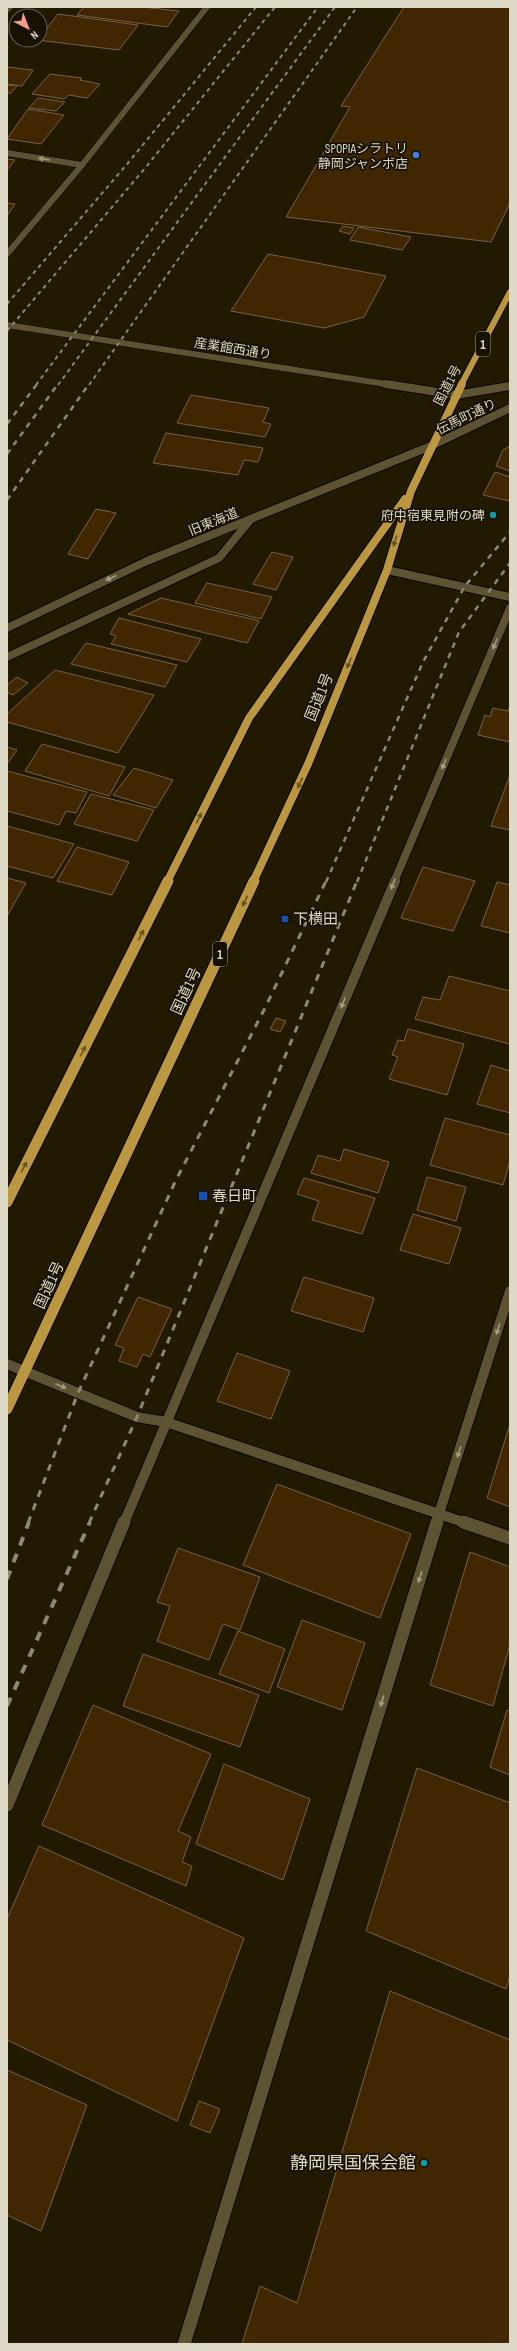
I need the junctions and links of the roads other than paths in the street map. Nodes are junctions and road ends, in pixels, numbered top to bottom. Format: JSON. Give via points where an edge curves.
{"nodes":[{"id":1,"x":10,"y":7,"type":"edge"},
{"id":2,"x":207,"y":7,"type":"edge"},
{"id":3,"x":7,"y":10,"type":"edge"},
{"id":4,"x":7,"y":153,"type":"edge"},
{"id":5,"x":82,"y":165,"type":"junction"},
{"id":6,"x":7,"y":254,"type":"edge"},
{"id":7,"x":510,"y":292,"type":"edge"},
{"id":8,"x":7,"y":325,"type":"edge"},
{"id":9,"x":510,"y":386,"type":"edge"},
{"id":10,"x":456,"y":395,"type":"junction"},
{"id":11,"x":510,"y":408,"type":"edge"},
{"id":12,"x":432,"y":446,"type":"junction"},
{"id":13,"x":411,"y":491,"type":"junction"},
{"id":14,"x":251,"y":519,"type":"junction"},
{"id":15,"x":387,"y":570,"type":"junction"},
{"id":16,"x":510,"y":597,"type":"edge"},
{"id":17,"x":510,"y":608,"type":"edge"},
{"id":18,"x":7,"y":628,"type":"edge"},
{"id":19,"x":7,"y":657,"type":"edge"},
{"id":20,"x":7,"y":1202,"type":"edge"},
{"id":21,"x":510,"y":1291,"type":"edge"},
{"id":22,"x":7,"y":1364,"type":"edge"},
{"id":23,"x":25,"y":1370,"type":"junction"},
{"id":24,"x":7,"y":1408,"type":"edge"},
{"id":25,"x":166,"y":1422,"type":"junction"},
{"id":26,"x":440,"y":1514,"type":"junction"},
{"id":27,"x":510,"y":1538,"type":"edge"},
{"id":28,"x":7,"y":1805,"type":"edge"},
{"id":29,"x":184,"y":2344,"type":"edge"}],
"edges":[{"from":1,"to":3,"type":"street"},
{"from":2,"to":5,"type":"street"},
{"from":5,"to":4,"type":"street","one_way":true},
{"from":5,"to":6,"type":"street"},
{"from":7,"to":10,"type":"highway","name":"国道1号","number":"1"},
{"from":8,"to":10,"type":"street","name":"産業館西通り"},
{"from":9,"to":10,"type":"street","name":"産業館西通り"},
{"from":10,"to":12,"type":"highway","name":"国道1号","number":"1"},
{"from":11,"to":12,"type":"street","name":"伝馬町通り"},
{"from":12,"to":13,"type":"highway","name":"国道1号","number":"1"},
{"from":12,"to":14,"type":"street","name":"旧東海道"},
{"from":13,"to":15,"type":"highway","name":"国道1号","number":"1","one_way":true},
{"from":20,"to":13,"type":"highway","name":"国道1号","number":"1","one_way":true,"via":[[249,718]]},
{"from":14,"to":18,"type":"street","name":"旧東海道","one_way":true,"via":[[146,561]]},
{"from":14,"to":19,"type":"street","via":[[219,558]]},
{"from":15,"to":16,"type":"street"},
{"from":15,"to":23,"type":"highway","name":"国道1号","number":"1","one_way":true,"via":[[308,764]]},
{"from":17,"to":25,"type":"street","one_way":true},
{"from":21,"to":26,"type":"street","one_way":true},
{"from":22,"to":23,"type":"street"},
{"from":23,"to":24,"type":"highway","name":"国道1号","number":"1"},
{"from":23,"to":25,"type":"street","one_way":true,"via":[[137,1417]]},
{"from":25,"to":26,"type":"street"},
{"from":25,"to":28,"type":"street"},
{"from":26,"to":27,"type":"street"},
{"from":26,"to":29,"type":"street","one_way":true}]}
